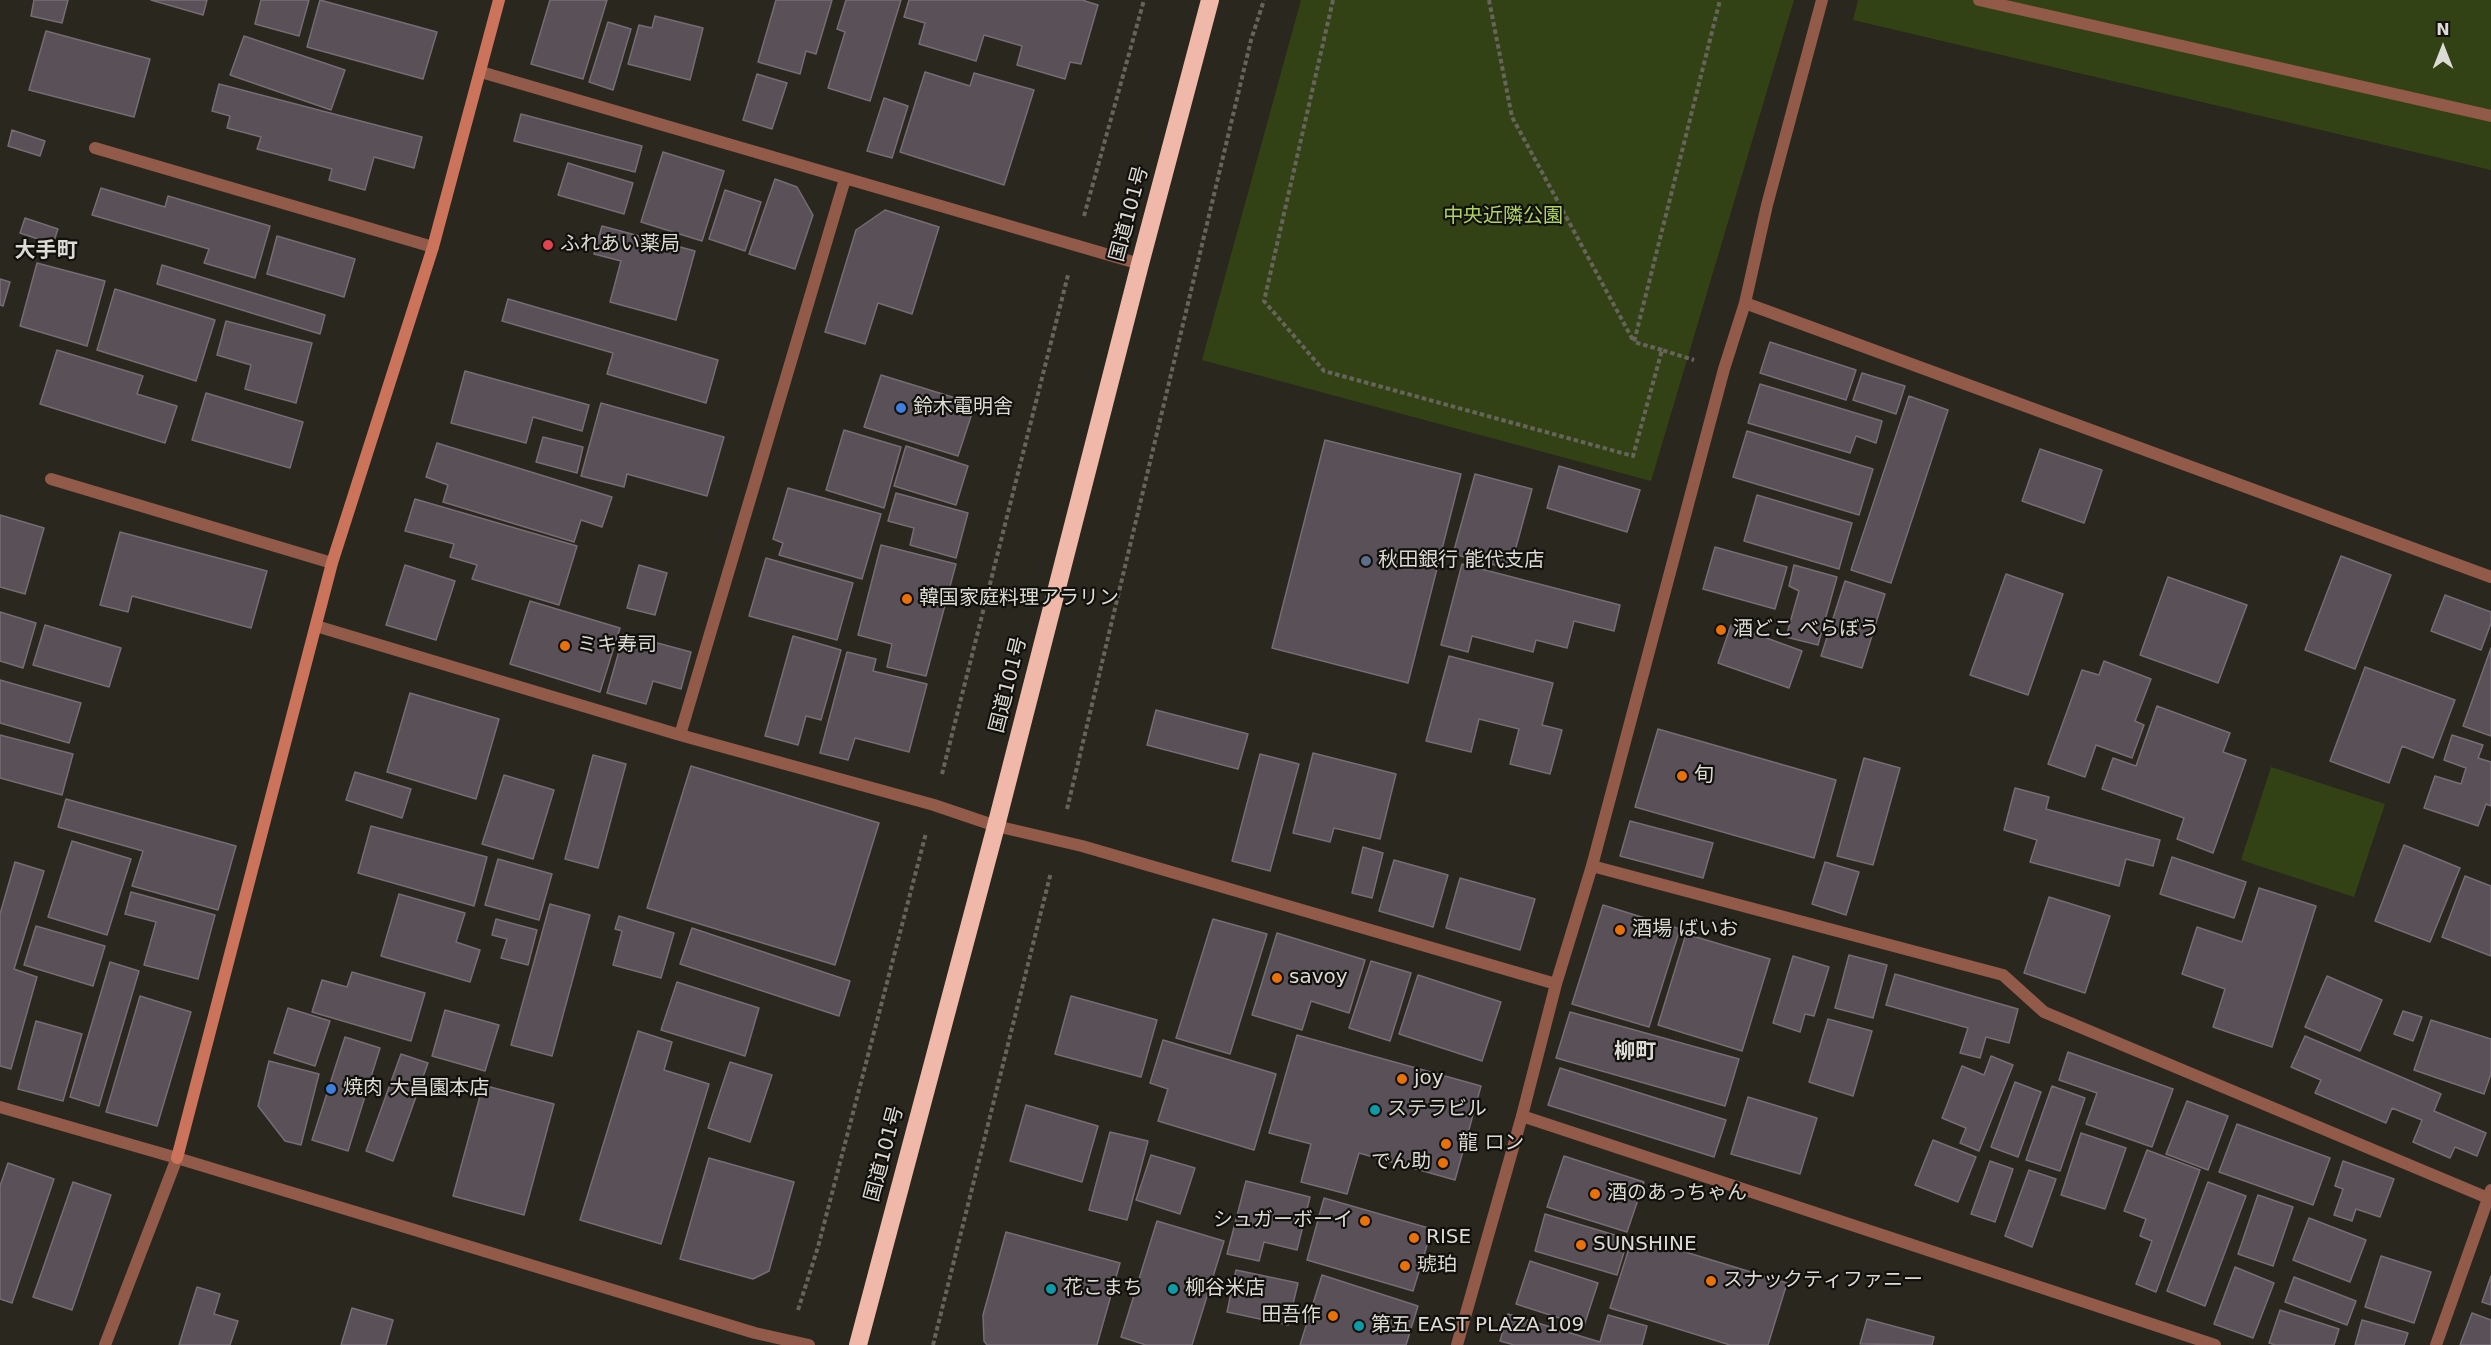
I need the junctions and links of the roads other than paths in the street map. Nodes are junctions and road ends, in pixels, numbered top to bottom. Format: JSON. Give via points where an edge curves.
{"nodes":[{"id":1,"x":499,"y":0,"type":"edge"},
{"id":2,"x":1210,"y":0,"type":"edge"},
{"id":3,"x":1822,"y":0,"type":"edge"},
{"id":4,"x":1979,"y":0,"type":"edge"},
{"id":5,"x":481,"y":72,"type":"junction"},
{"id":6,"x":2491,"y":116,"type":"edge"},
{"id":7,"x":95,"y":148,"type":"dead end"},
{"id":8,"x":845,"y":179,"type":"junction"},
{"id":9,"x":433,"y":247,"type":"junction"},
{"id":10,"x":1140,"y":264,"type":"junction"},
{"id":11,"x":1745,"y":303,"type":"junction"},
{"id":12,"x":51,"y":479,"type":"dead end"},
{"id":13,"x":332,"y":562,"type":"junction"},
{"id":14,"x":2491,"y":577,"type":"edge"},
{"id":15,"x":316,"y":626,"type":"junction"},
{"id":16,"x":680,"y":735,"type":"junction"},
{"id":17,"x":996,"y":826,"type":"junction"},
{"id":18,"x":1592,"y":866,"type":"junction"},
{"id":19,"x":1556,"y":984,"type":"junction"},
{"id":20,"x":0,"y":1107,"type":"edge"},
{"id":21,"x":1522,"y":1116,"type":"junction"},
{"id":22,"x":177,"y":1158,"type":"junction"},
{"id":23,"x":2490,"y":1194,"type":"edge"},
{"id":24,"x":105,"y":1345,"type":"edge"},
{"id":25,"x":809,"y":1345,"type":"edge"},
{"id":26,"x":858,"y":1345,"type":"edge"},
{"id":27,"x":1457,"y":1345,"type":"edge"},
{"id":28,"x":2215,"y":1345,"type":"edge"},
{"id":29,"x":2436,"y":1345,"type":"edge"}],
"edges":[{"from":1,"to":5,"type":"street"},
{"from":2,"to":10,"type":"highway","name":"国道101号"},
{"from":3,"to":11,"type":"street"},
{"from":4,"to":6,"type":"street"},
{"from":5,"to":8,"type":"street"},
{"from":5,"to":9,"type":"street"},
{"from":7,"to":9,"type":"street"},
{"from":8,"to":10,"type":"street"},
{"from":8,"to":16,"type":"street"},
{"from":9,"to":13,"type":"street"},
{"from":10,"to":17,"type":"highway","name":"国道101号"},
{"from":11,"to":14,"type":"street"},
{"from":11,"to":18,"type":"street"},
{"from":12,"to":13,"type":"street"},
{"from":13,"to":15,"type":"street"},
{"from":15,"to":16,"type":"street"},
{"from":15,"to":22,"type":"street"},
{"from":16,"to":17,"type":"street","via":[[934,805]]},
{"from":17,"to":19,"type":"street","via":[[1059,840]]},
{"from":17,"to":26,"type":"highway","name":"国道101号"},
{"from":18,"to":19,"type":"street"},
{"from":18,"to":23,"type":"street","via":[[2003,975],[2044,1012]]},
{"from":19,"to":21,"type":"street"},
{"from":20,"to":22,"type":"street"},
{"from":21,"to":27,"type":"street"},
{"from":21,"to":28,"type":"street"},
{"from":22,"to":24,"type":"street"},
{"from":22,"to":25,"type":"street","via":[[732,1326]]},
{"from":23,"to":29,"type":"street"}]}
